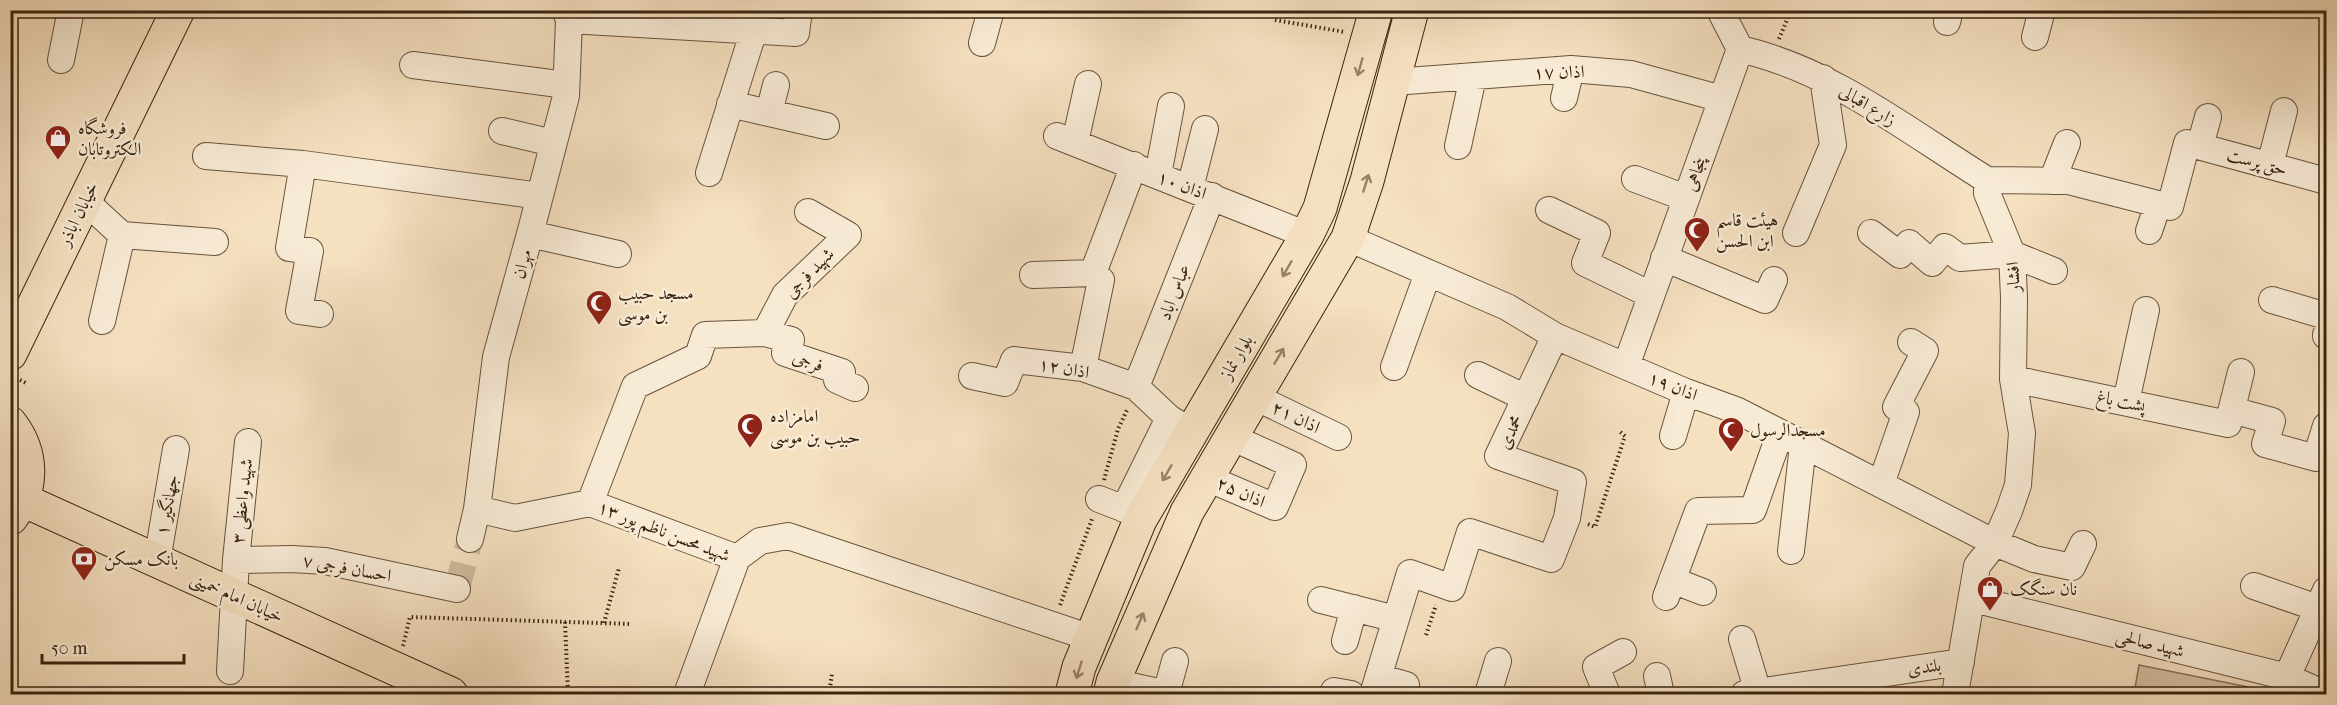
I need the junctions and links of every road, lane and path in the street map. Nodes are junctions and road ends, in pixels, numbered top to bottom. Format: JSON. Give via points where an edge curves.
{"nodes":[{"id":1,"x":71,"y":10,"type":"edge"},
{"id":2,"x":178,"y":10,"type":"edge"},
{"id":3,"x":992,"y":10,"type":"edge"},
{"id":4,"x":1412,"y":10,"type":"edge"},
{"id":5,"x":1720,"y":10,"type":"edge"},
{"id":6,"x":1791,"y":10,"type":"edge"},
{"id":7,"x":2042,"y":10,"type":"edge"},
{"id":8,"x":567,"y":15,"type":"edge"},
{"id":9,"x":1275,"y":20,"type":"dead end"},
{"id":10,"x":798,"y":22,"type":"edge"},
{"id":11,"x":1372,"y":23,"type":"edge"},
{"id":12,"x":754,"y":30,"type":"junction"},
{"id":13,"x":2035,"y":37,"type":"dead end"},
{"id":14,"x":982,"y":43,"type":"dead end"},
{"id":15,"x":1740,"y":49,"type":"junction"},
{"id":16,"x":1772,"y":57,"type":"junction"},
{"id":17,"x":61,"y":60,"type":"dead end"},
{"id":18,"x":413,"y":65,"type":"dead end"},
{"id":19,"x":1571,"y":69,"type":"junction"},
{"id":20,"x":1473,"y":77,"type":"junction"},
{"id":21,"x":1823,"y":78,"type":"junction"},
{"id":22,"x":1393,"y":82,"type":"junction"},
{"id":23,"x":1088,"y":84,"type":"dead end"},
{"id":24,"x":566,"y":85,"type":"junction"},
{"id":25,"x":776,"y":85,"type":"dead end"},
{"id":26,"x":1564,"y":98,"type":"dead end"},
{"id":27,"x":1722,"y":99,"type":"junction"},
{"id":28,"x":730,"y":104,"type":"junction"},
{"id":29,"x":1171,"y":106,"type":"dead end"},
{"id":30,"x":2284,"y":111,"type":"dead end"},
{"id":31,"x":769,"y":113,"type":"junction"},
{"id":32,"x":2208,"y":117,"type":"dead end"},
{"id":33,"x":826,"y":126,"type":"dead end"},
{"id":34,"x":1205,"y":129,"type":"dead end"},
{"id":35,"x":502,"y":131,"type":"dead end"},
{"id":36,"x":554,"y":143,"type":"junction"},
{"id":37,"x":2067,"y":143,"type":"dead end"},
{"id":38,"x":2193,"y":144,"type":"junction"},
{"id":39,"x":1458,"y":146,"type":"dead end"},
{"id":40,"x":206,"y":156,"type":"dead end"},
{"id":41,"x":303,"y":164,"type":"junction"},
{"id":42,"x":1134,"y":165,"type":"junction"},
{"id":43,"x":2270,"y":165,"type":"junction"},
{"id":44,"x":709,"y":172,"type":"dead end"},
{"id":45,"x":1158,"y":175,"type":"junction"},
{"id":46,"x":1635,"y":180,"type":"dead end"},
{"id":47,"x":1988,"y":180,"type":"junction"},
{"id":48,"x":2052,"y":181,"type":"junction"},
{"id":49,"x":2326,"y":181,"type":"edge"},
{"id":50,"x":1201,"y":192,"type":"junction"},
{"id":51,"x":540,"y":196,"type":"junction"},
{"id":52,"x":1686,"y":198,"type":"junction"},
{"id":53,"x":85,"y":201,"type":"junction"},
{"id":54,"x":2158,"y":204,"type":"junction"},
{"id":55,"x":1549,"y":210,"type":"dead end"},
{"id":56,"x":808,"y":212,"type":"dead end"},
{"id":57,"x":2149,"y":231,"type":"dead end"},
{"id":58,"x":1796,"y":233,"type":"dead end"},
{"id":59,"x":1871,"y":233,"type":"dead end"},
{"id":60,"x":530,"y":234,"type":"junction"},
{"id":61,"x":122,"y":235,"type":"junction"},
{"id":62,"x":1307,"y":235,"type":"junction"},
{"id":63,"x":1348,"y":238,"type":"junction"},
{"id":64,"x":215,"y":242,"type":"dead end"},
{"id":65,"x":618,"y":254,"type":"dead end"},
{"id":66,"x":2012,"y":254,"type":"junction"},
{"id":67,"x":1664,"y":258,"type":"junction"},
{"id":68,"x":2054,"y":271,"type":"dead end"},
{"id":69,"x":1093,"y":273,"type":"junction"},
{"id":70,"x":1428,"y":273,"type":"junction"},
{"id":71,"x":1033,"y":275,"type":"dead end"},
{"id":72,"x":1774,"y":280,"type":"dead end"},
{"id":73,"x":1651,"y":295,"type":"junction"},
{"id":74,"x":2272,"y":300,"type":"dead end"},
{"id":75,"x":2145,"y":310,"type":"dead end"},
{"id":76,"x":320,"y":314,"type":"dead end"},
{"id":77,"x":2326,"y":316,"type":"edge"},
{"id":78,"x":102,"y":321,"type":"dead end"},
{"id":79,"x":765,"y":333,"type":"junction"},
{"id":80,"x":1555,"y":336,"type":"junction"},
{"id":81,"x":1918,"y":347,"type":"dead end"},
{"id":82,"x":10,"y":354,"type":"edge"},
{"id":83,"x":1626,"y":366,"type":"junction"},
{"id":84,"x":1394,"y":367,"type":"dead end"},
{"id":85,"x":1083,"y":368,"type":"junction"},
{"id":86,"x":2241,"y":372,"type":"dead end"},
{"id":87,"x":1478,"y":375,"type":"dead end"},
{"id":88,"x":972,"y":376,"type":"dead end"},
{"id":89,"x":2013,"y":379,"type":"junction"},
{"id":90,"x":1136,"y":387,"type":"junction"},
{"id":91,"x":855,"y":388,"type":"dead end"},
{"id":92,"x":1686,"y":392,"type":"junction"},
{"id":93,"x":1255,"y":397,"type":"junction"},
{"id":94,"x":1526,"y":398,"type":"junction"},
{"id":95,"x":2126,"y":402,"type":"junction"},
{"id":96,"x":2230,"y":417,"type":"junction"},
{"id":97,"x":10,"y":423,"type":"edge"},
{"id":98,"x":1180,"y":425,"type":"junction"},
{"id":99,"x":2326,"y":426,"type":"edge"},
{"id":100,"x":1619,"y":431,"type":"dead end"},
{"id":101,"x":1780,"y":433,"type":"junction"},
{"id":102,"x":1673,"y":436,"type":"dead end"},
{"id":103,"x":1231,"y":437,"type":"junction"},
{"id":104,"x":1338,"y":437,"type":"dead end"},
{"id":105,"x":249,"y":442,"type":"dead end"},
{"id":106,"x":1803,"y":445,"type":"junction"},
{"id":107,"x":176,"y":449,"type":"dead end"},
{"id":108,"x":1207,"y":477,"type":"junction"},
{"id":109,"x":1881,"y":484,"type":"junction"},
{"id":110,"x":1099,"y":499,"type":"dead end"},
{"id":111,"x":590,"y":503,"type":"junction"},
{"id":112,"x":477,"y":509,"type":"junction"},
{"id":113,"x":1133,"y":512,"type":"junction"},
{"id":114,"x":14,"y":516,"type":"edge"},
{"id":115,"x":1567,"y":518,"type":"junction"},
{"id":116,"x":470,"y":539,"type":"tunnel mouth"},
{"id":117,"x":1995,"y":543,"type":"junction"},
{"id":118,"x":2083,"y":544,"type":"dead end"},
{"id":119,"x":1791,"y":551,"type":"dead end"},
{"id":120,"x":738,"y":558,"type":"junction"},
{"id":121,"x":236,"y":560,"type":"junction"},
{"id":122,"x":157,"y":561,"type":"junction"},
{"id":123,"x":619,"y":568,"type":"dead end"},
{"id":124,"x":1442,"y":584,"type":"junction"},
{"id":125,"x":2254,"y":586,"type":"dead end"},
{"id":126,"x":457,"y":589,"type":"dead end"},
{"id":127,"x":1703,"y":592,"type":"dead end"},
{"id":128,"x":235,"y":596,"type":"junction"},
{"id":129,"x":1973,"y":599,"type":"junction"},
{"id":130,"x":1321,"y":600,"type":"dead end"},
{"id":131,"x":2324,"y":603,"type":"edge"},
{"id":132,"x":1354,"y":608,"type":"junction"},
{"id":133,"x":1396,"y":619,"type":"junction"},
{"id":134,"x":566,"y":622,"type":"junction"},
{"id":135,"x":604,"y":623,"type":"junction"},
{"id":136,"x":632,"y":624,"type":"dead end"},
{"id":137,"x":1426,"y":635,"type":"dead end"},
{"id":138,"x":1091,"y":638,"type":"junction"},
{"id":139,"x":1742,"y":639,"type":"dead end"},
{"id":140,"x":1345,"y":641,"type":"dead end"},
{"id":141,"x":1623,"y":652,"type":"dead end"},
{"id":142,"x":1176,"y":662,"type":"dead end"},
{"id":143,"x":1498,"y":662,"type":"dead end"},
{"id":144,"x":1961,"y":662,"type":"junction"},
{"id":145,"x":396,"y":670,"type":"junction"},
{"id":146,"x":230,"y":671,"type":"dead end"},
{"id":147,"x":832,"y":675,"type":"dead end"},
{"id":148,"x":2291,"y":684,"type":"edge"},
{"id":149,"x":1375,"y":686,"type":"edge"},
{"id":150,"x":1407,"y":686,"type":"dead end"},
{"id":151,"x":1112,"y":688,"type":"edge"},
{"id":152,"x":439,"y":692,"type":"edge"},
{"id":153,"x":1751,"y":693,"type":"edge"},
{"id":154,"x":568,"y":694,"type":"edge"},
{"id":155,"x":687,"y":694,"type":"edge"},
{"id":156,"x":829,"y":694,"type":"edge"},
{"id":157,"x":1072,"y":694,"type":"edge"},
{"id":158,"x":1167,"y":694,"type":"edge"},
{"id":159,"x":1488,"y":694,"type":"edge"},
{"id":160,"x":1607,"y":694,"type":"edge"},
{"id":161,"x":1954,"y":694,"type":"edge"},
{"id":162,"x":2325,"y":694,"type":"edge"}],
"edges":[{"from":1,"to":17,"type":"street"},
{"from":2,"to":53,"type":"main road","name":"خیابان اباذر"},
{"from":3,"to":14,"type":"street"},
{"from":4,"to":22,"type":"main road","name":"بلوار نماز"},
{"from":5,"to":15,"type":"street"},
{"from":6,"to":16,"type":"path"},
{"from":7,"to":13,"type":"street"},
{"from":8,"to":12,"type":"street"},
{"from":8,"to":24,"type":"street","name":"مهران"},
{"from":9,"to":11,"type":"path"},
{"from":10,"to":12,"type":"street"},
{"from":11,"to":62,"type":"main road","name":"بلوار نماز","one_way":true,"via":[[1320,208]]},
{"from":12,"to":28,"type":"street"},
{"from":15,"to":16,"type":"street","name":"زارع اقبالی"},
{"from":15,"to":27,"type":"street","name":"پنجاهی"},
{"from":16,"to":21,"type":"street","name":"زارع اقبالی"},
{"from":18,"to":24,"type":"street"},
{"from":19,"to":20,"type":"street","name":"اذان ۱۷"},
{"from":19,"to":26,"type":"street"},
{"from":19,"to":27,"type":"street","name":"اذان ۱۷","via":[[1631,74]]},
{"from":20,"to":22,"type":"street","name":"اذان ۱۷"},
{"from":20,"to":39,"type":"street"},
{"from":21,"to":47,"type":"street","name":"زارع اقبالی","via":[[1862,88]]},
{"from":21,"to":58,"type":"street","via":[[1833,145]]},
{"from":63,"to":22,"type":"main road","name":"بلوار نماز","one_way":true},
{"from":23,"to":42,"type":"street","name":"اذان ۱۰","via":[[1066,139]]},
{"from":24,"to":36,"type":"street","name":"مهران"},
{"from":25,"to":31,"type":"street"},
{"from":27,"to":52,"type":"street","name":"پنجاهی"},
{"from":28,"to":31,"type":"street"},
{"from":28,"to":44,"type":"street"},
{"from":29,"to":45,"type":"street"},
{"from":30,"to":43,"type":"street"},
{"from":31,"to":33,"type":"street"},
{"from":32,"to":38,"type":"street"},
{"from":34,"to":50,"type":"street","name":"عباس اباد"},
{"from":35,"to":36,"type":"street"},
{"from":36,"to":51,"type":"street","name":"مهران"},
{"from":37,"to":48,"type":"street"},
{"from":38,"to":43,"type":"street","name":"حق پرست"},
{"from":38,"to":54,"type":"street","via":[[2170,207]]},
{"from":40,"to":41,"type":"street"},
{"from":41,"to":51,"type":"street"},
{"from":41,"to":76,"type":"street","via":[[289,248],[309,251],[300,311]]},
{"from":42,"to":45,"type":"street","name":"اذان ۱۰"},
{"from":42,"to":69,"type":"street"},
{"from":43,"to":49,"type":"street","name":"حق پرست"},
{"from":45,"to":50,"type":"street","name":"اذان ۱۰"},
{"from":46,"to":52,"type":"street"},
{"from":47,"to":48,"type":"street"},
{"from":47,"to":66,"type":"street","name":"افشار","via":[[1987,194]]},
{"from":48,"to":54,"type":"street","via":[[2068,181]]},
{"from":50,"to":62,"type":"street","name":"اذان ۱۰"},
{"from":50,"to":90,"type":"street","name":"عباس اباد"},
{"from":51,"to":60,"type":"street","name":"مهران"},
{"from":52,"to":67,"type":"street","name":"پنجاهی"},
{"from":53,"to":61,"type":"street"},
{"from":53,"to":82,"type":"main road","name":"خیابان اباذر"},
{"from":54,"to":57,"type":"street"},
{"from":55,"to":73,"type":"street","via":[[1597,233],[1585,263]]},
{"from":56,"to":79,"type":"street","name":"شهید فرجی","via":[[848,235],[785,295]]},
{"from":59,"to":66,"type":"street","via":[[1900,255],[1908,243],[1932,263],[1945,247],[1960,258]]},
{"from":60,"to":65,"type":"street"},
{"from":60,"to":112,"type":"street","name":"مهران","via":[[496,357]]},
{"from":61,"to":64,"type":"street"},
{"from":61,"to":78,"type":"street"},
{"from":62,"to":98,"type":"main road","name":"بلوار نماز","one_way":true},
{"from":63,"to":70,"type":"street","name":"اذان ۱۹"},
{"from":93,"to":63,"type":"main road","name":"بلوار نماز","one_way":true},
{"from":66,"to":68,"type":"street"},
{"from":66,"to":89,"type":"street","name":"افشار"},
{"from":67,"to":72,"type":"street","via":[[1766,300]]},
{"from":67,"to":73,"type":"street","name":"پنجاهی"},
{"from":69,"to":71,"type":"street"},
{"from":69,"to":85,"type":"street","via":[[1101,280]]},
{"from":70,"to":80,"type":"street","name":"اذان ۱۹","via":[[1507,307]]},
{"from":70,"to":84,"type":"street"},
{"from":73,"to":83,"type":"street","name":"پنجاهی"},
{"from":74,"to":77,"type":"street"},
{"from":75,"to":95,"type":"street"},
{"from":79,"to":91,"type":"street","name":"فرجی","via":[[790,340],[785,353],[842,372],[837,380]]},
{"from":79,"to":111,"type":"street","via":[[705,335],[698,356],[635,386]]},
{"from":80,"to":83,"type":"street","name":"اذان ۱۹"},
{"from":80,"to":94,"type":"street","name":"محمدی"},
{"from":81,"to":109,"type":"street","via":[[1896,407],[1906,412]]},
{"from":83,"to":92,"type":"street","name":"اذان ۱۹"},
{"from":85,"to":88,"type":"street","name":"اذان ۱۲","via":[[1014,360],[1005,383]]},
{"from":85,"to":90,"type":"street","name":"اذان ۱۲"},
{"from":86,"to":96,"type":"street"},
{"from":87,"to":94,"type":"street"},
{"from":89,"to":95,"type":"street","name":"پشت باغ"},
{"from":89,"to":117,"type":"street","name":"افشار","via":[[2022,433],[2018,485]]},
{"from":90,"to":98,"type":"street","name":"اذان ۱۲"},
{"from":92,"to":101,"type":"street","name":"اذان ۱۹","via":[[1738,411]]},
{"from":92,"to":102,"type":"street"},
{"from":93,"to":103,"type":"main road","name":"بلوار نماز"},
{"from":93,"to":104,"type":"street","name":"اذان ۲۱"},
{"from":94,"to":115,"type":"street","name":"محمدی","via":[[1498,456],[1573,482]]},
{"from":95,"to":96,"type":"street","name":"پشت باغ"},
{"from":96,"to":99,"type":"street","name":"پشت باغ","via":[[2272,421],[2265,444],[2316,459]]},
{"from":97,"to":114,"type":"main road","via":[[27,456],[28,478]]},
{"from":98,"to":113,"type":"main road","name":"بلوار نماز"},
{"from":100,"to":115,"type":"path","via":[[1625,436],[1595,527]]},
{"from":101,"to":106,"type":"street","name":"اذان ۱۹"},
{"from":101,"to":127,"type":"street","via":[[1753,510],[1698,511],[1669,589]]},
{"from":103,"to":108,"type":"main road","name":"بلوار نماز"},
{"from":103,"to":108,"type":"street","name":"اذان ۲۵","via":[[1293,465],[1275,507]]},
{"from":105,"to":121,"type":"street","name":"شهید واعظی ۳"},
{"from":106,"to":109,"type":"street","name":"اذان ۱۹"},
{"from":106,"to":119,"type":"street"},
{"from":107,"to":122,"type":"street","name":"جهانگیر ۱"},
{"from":151,"to":108,"type":"main road","name":"بلوار نماز","one_way":true,"via":[[1187,512]]},
{"from":109,"to":117,"type":"street","name":"اذان ۱۹"},
{"from":110,"to":113,"type":"street"},
{"from":111,"to":112,"type":"street","via":[[515,518]]},
{"from":111,"to":120,"type":"street","name":"شهید محسن ناظم پور ۱۳"},
{"from":112,"to":116,"type":"street","name":"مهران"},
{"from":113,"to":138,"type":"main road","name":"بلوار نماز"},
{"from":114,"to":122,"type":"main road","name":"خیابان امام خمینی"},
{"from":115,"to":124,"type":"street","via":[[1551,559],[1470,532],[1452,588]]},
{"from":117,"to":118,"type":"street","name":"اذان ۱۹","via":[[2034,559],[2072,567]]},
{"from":117,"to":129,"type":"street","name":"افشار","via":[[1977,566]]},
{"from":120,"to":138,"type":"street","via":[[760,540],[788,536]]},
{"from":120,"to":155,"type":"street","name":"شهید محسن ناظم پور ۱۳"},
{"from":121,"to":126,"type":"street","name":"احسان فرجی ۷","via":[[325,561]]},
{"from":121,"to":128,"type":"street"},
{"from":122,"to":128,"type":"main road","name":"خیابان امام خمینی"},
{"from":123,"to":135,"type":"path"},
{"from":124,"to":133,"type":"street","via":[[1410,573]]},
{"from":124,"to":137,"type":"path"},
{"from":125,"to":131,"type":"street"},
{"from":128,"to":145,"type":"main road","name":"خیابان امام خمینی"},
{"from":128,"to":146,"type":"street"},
{"from":129,"to":144,"type":"street","name":"افشار"},
{"from":129,"to":148,"type":"street","name":"شهید صالحی"},
{"from":130,"to":132,"type":"street"},
{"from":131,"to":148,"type":"street"},
{"from":132,"to":133,"type":"street"},
{"from":132,"to":140,"type":"street"},
{"from":133,"to":149,"type":"street"},
{"from":134,"to":135,"type":"path"},
{"from":134,"to":145,"type":"path","via":[[410,617]]},
{"from":134,"to":154,"type":"path"},
{"from":135,"to":136,"type":"path"},
{"from":138,"to":157,"type":"main road","name":"بلوار نماز","one_way":true},
{"from":139,"to":153,"type":"street"},
{"from":141,"to":160,"type":"street","via":[[1596,667]]},
{"from":142,"to":158,"type":"street"},
{"from":143,"to":159,"type":"street"},
{"from":144,"to":153,"type":"street","name":"بلندی"},
{"from":144,"to":161,"type":"street","name":"افشار"},
{"from":145,"to":152,"type":"main road","name":"خیابان امام خمینی"},
{"from":147,"to":156,"type":"path"},
{"from":148,"to":162,"type":"street","name":"شهید صالحی"},
{"from":149,"to":150,"type":"street"},
{"from":151,"to":158,"type":"street"}]}
